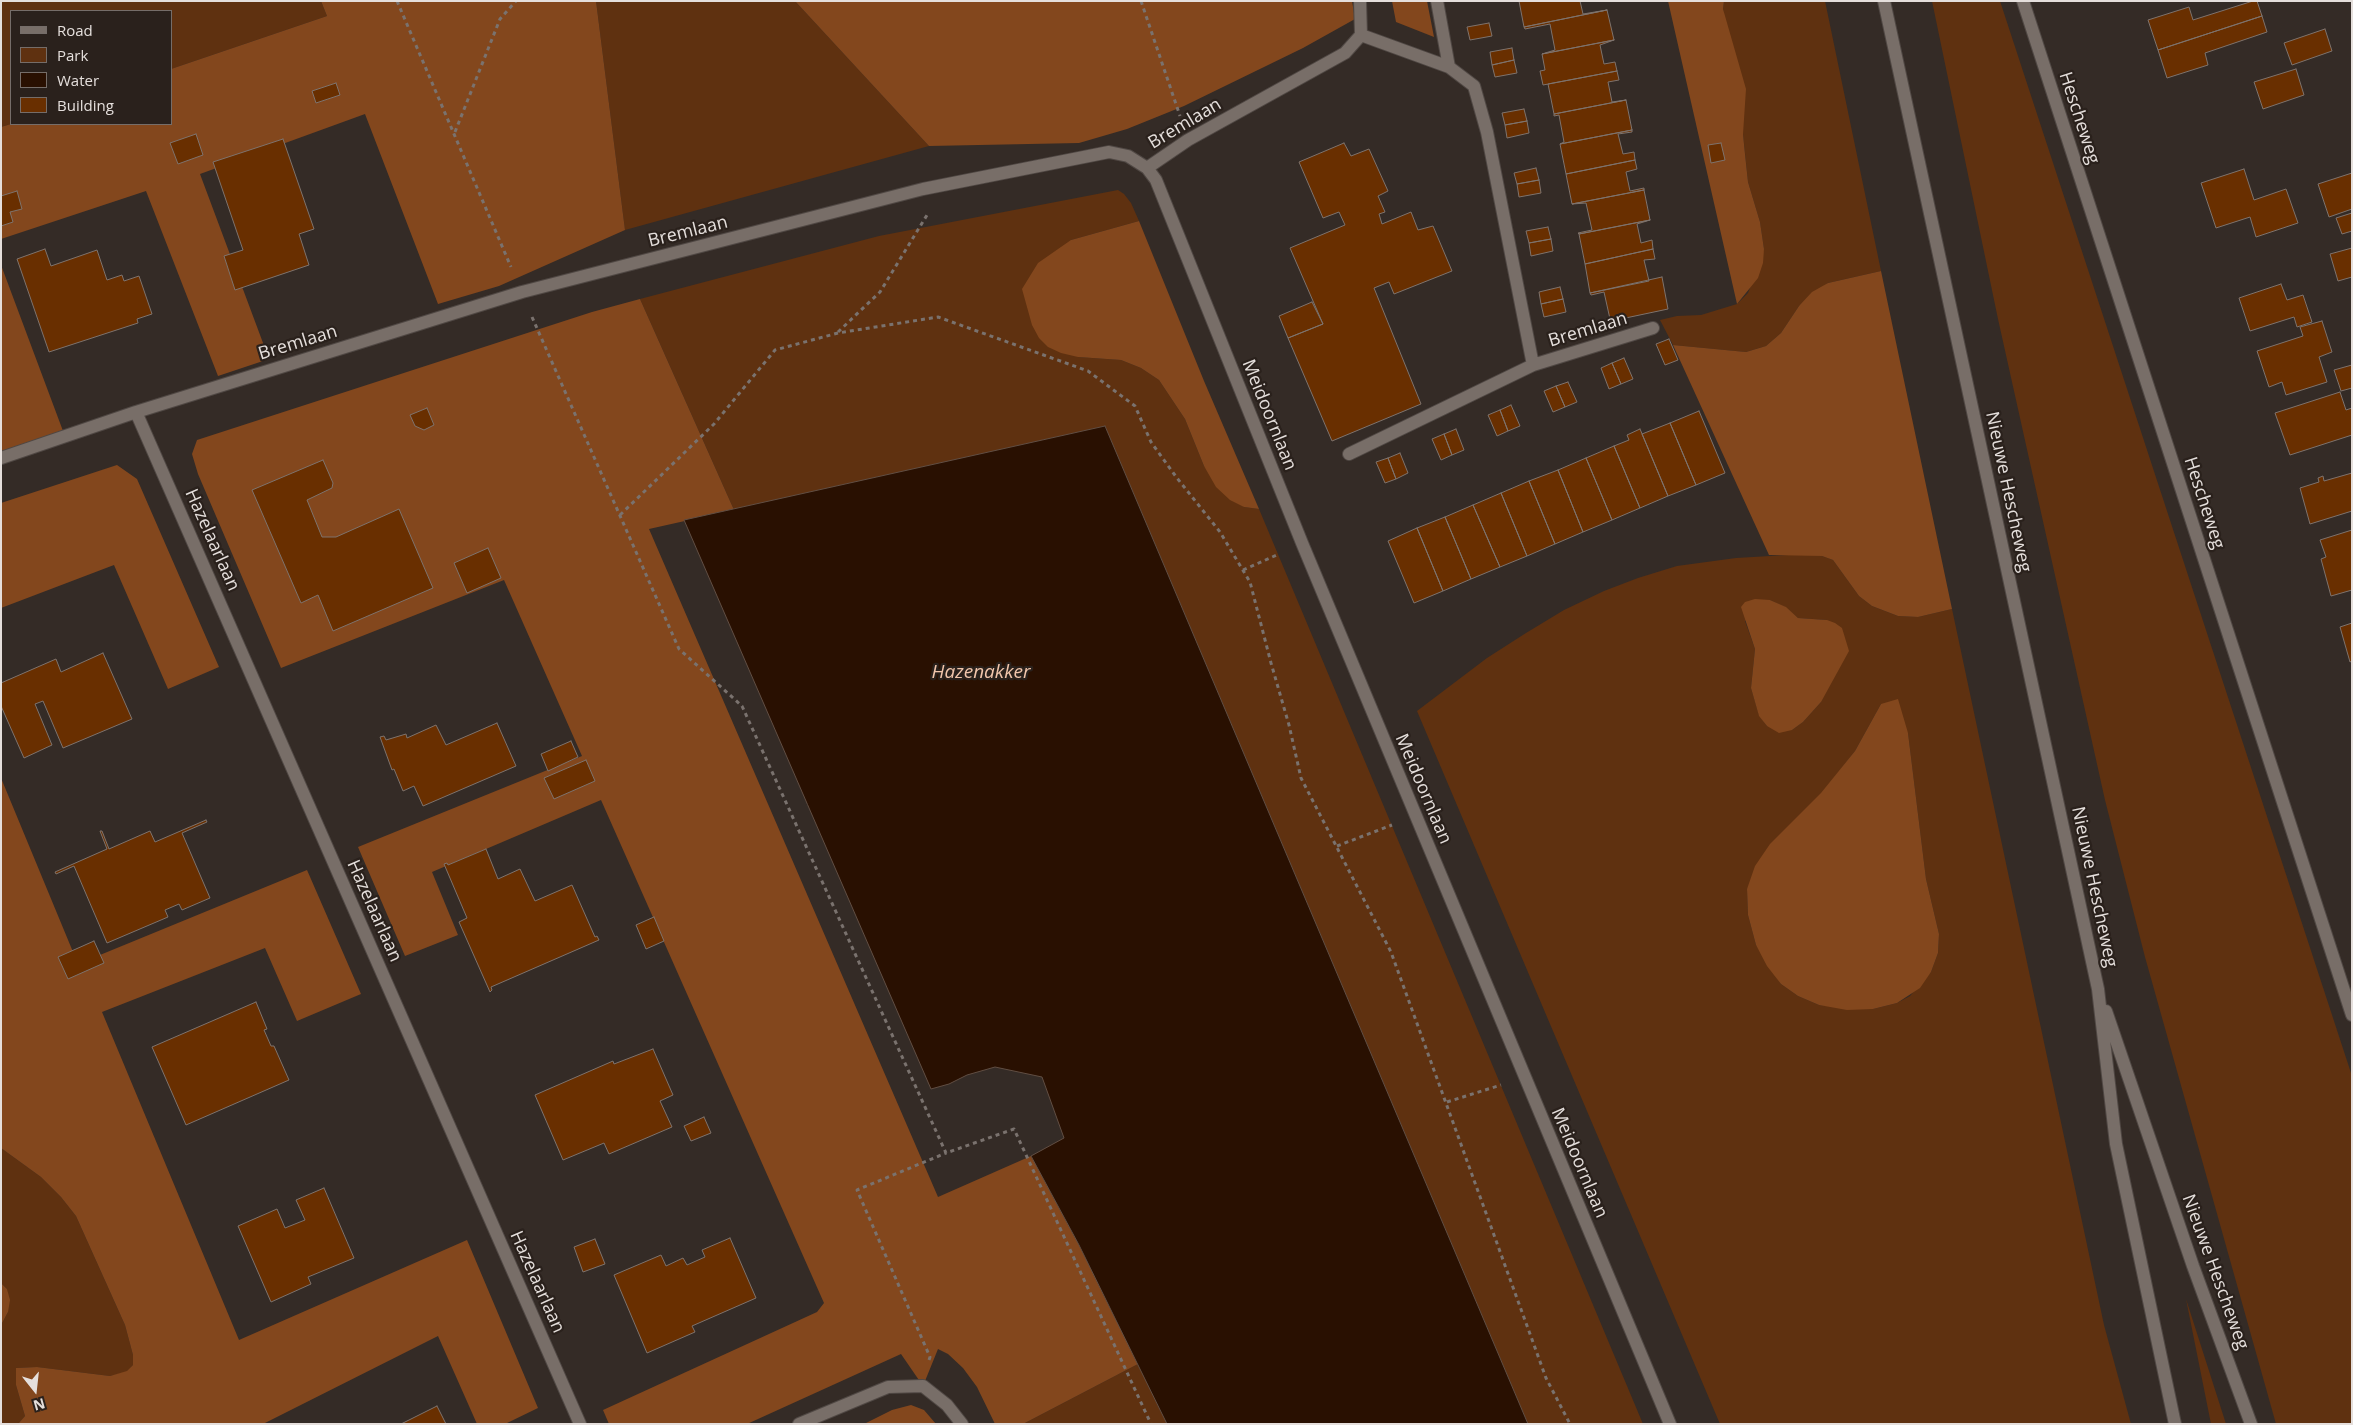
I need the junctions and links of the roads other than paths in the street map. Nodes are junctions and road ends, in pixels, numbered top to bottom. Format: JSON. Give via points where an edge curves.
{"nodes":[{"id":1,"x":1360,"y":1,"type":"edge"},
{"id":2,"x":1437,"y":1,"type":"edge"},
{"id":3,"x":1884,"y":1,"type":"edge"},
{"id":4,"x":2023,"y":1,"type":"edge"},
{"id":5,"x":1361,"y":35,"type":"junction"},
{"id":6,"x":1449,"y":67,"type":"junction"},
{"id":7,"x":1147,"y":168,"type":"junction"},
{"id":8,"x":1653,"y":328,"type":"dead end"},
{"id":9,"x":1533,"y":365,"type":"junction"},
{"id":10,"x":136,"y":412,"type":"junction"},
{"id":11,"x":1349,"y":454,"type":"dead end"},
{"id":12,"x":1,"y":458,"type":"edge"},
{"id":13,"x":2098,"y":989,"type":"junction"},
{"id":14,"x":2352,"y":1015,"type":"edge"},
{"id":15,"x":580,"y":1424,"type":"edge"},
{"id":16,"x":799,"y":1424,"type":"edge"},
{"id":17,"x":962,"y":1424,"type":"edge"},
{"id":18,"x":1670,"y":1424,"type":"edge"},
{"id":19,"x":2174,"y":1424,"type":"edge"},
{"id":20,"x":2251,"y":1424,"type":"edge"}],
"edges":[{"from":1,"to":5,"type":"street"},
{"from":2,"to":6,"type":"street"},
{"from":3,"to":13,"type":"street","name":"Nieuwe Hescheweg"},
{"from":4,"to":14,"type":"street","name":"Hescheweg"},
{"from":5,"to":6,"type":"street","name":"Bremlaan"},
{"from":5,"to":7,"type":"street","name":"Bremlaan","via":[[1346,53],[1188,140]]},
{"from":6,"to":9,"type":"street","name":"Bremlaan","via":[[1474,86]]},
{"from":7,"to":10,"type":"street","name":"Bremlaan","via":[[1128,156],[1109,152],[945,185],[522,292]]},
{"from":7,"to":18,"type":"street","name":"Meidoornlaan","via":[[1156,180],[1302,543]]},
{"from":8,"to":9,"type":"street","name":"Bremlaan"},
{"from":9,"to":11,"type":"street","name":"Bremlaan"},
{"from":10,"to":12,"type":"street","name":"Bremlaan"},
{"from":10,"to":15,"type":"street","name":"Hazelaarlaan"},
{"from":13,"to":19,"type":"street","name":"Nieuwe Hescheweg","via":[[2116,1144]]},
{"from":13,"to":20,"type":"street","name":"Nieuwe Hescheweg"},
{"from":16,"to":17,"type":"street","via":[[888,1387],[923,1386],[947,1405]]}]}
